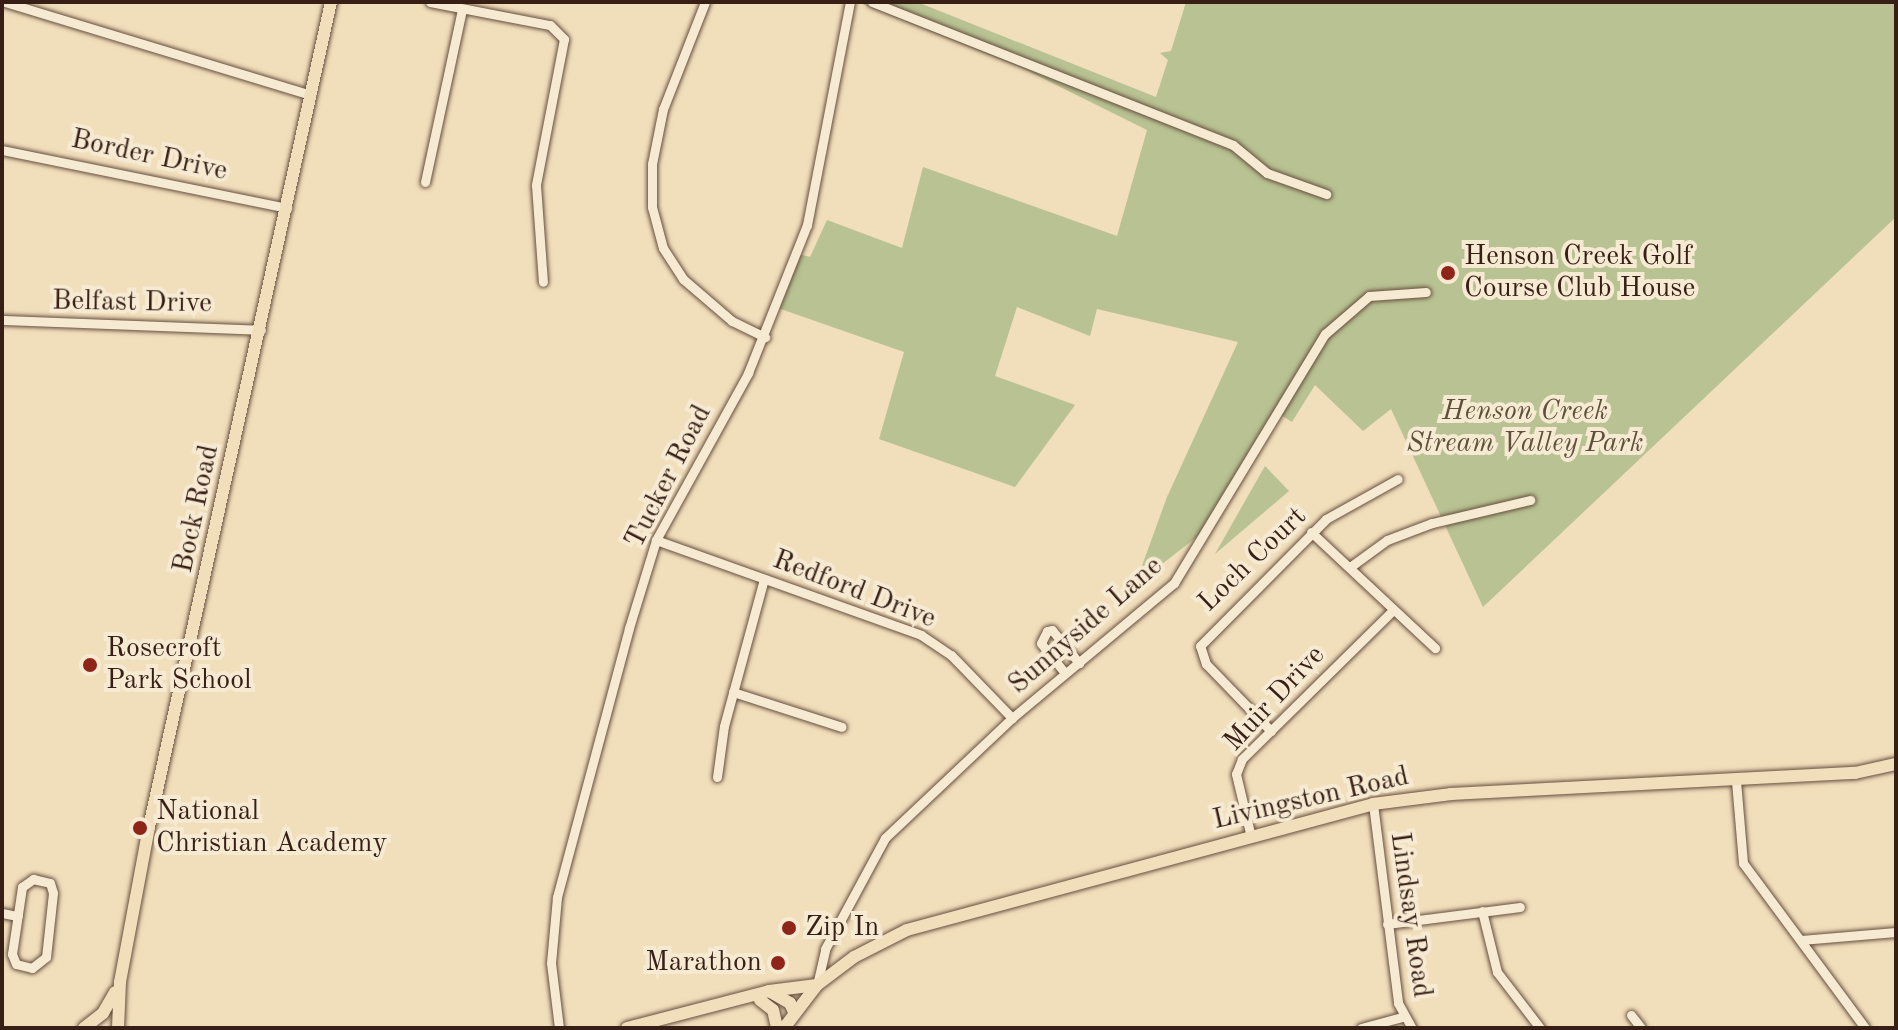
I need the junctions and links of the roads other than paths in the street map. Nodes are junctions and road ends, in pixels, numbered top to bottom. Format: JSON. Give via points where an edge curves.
{"nodes":[{"id":1,"x":5,"y":2,"type":"edge"},
{"id":2,"x":331,"y":2,"type":"edge"},
{"id":3,"x":430,"y":2,"type":"edge"},
{"id":4,"x":705,"y":2,"type":"edge"},
{"id":5,"x":850,"y":2,"type":"edge"},
{"id":6,"x":872,"y":2,"type":"edge"},
{"id":7,"x":462,"y":9,"type":"junction"},
{"id":8,"x":311,"y":95,"type":"junction"},
{"id":9,"x":2,"y":150,"type":"edge"},
{"id":10,"x":425,"y":182,"type":"dead end"},
{"id":11,"x":1326,"y":194,"type":"dead end"},
{"id":12,"x":287,"y":208,"type":"junction"},
{"id":13,"x":543,"y":282,"type":"dead end"},
{"id":14,"x":1426,"y":292,"type":"dead end"},
{"id":15,"x":2,"y":320,"type":"edge"},
{"id":16,"x":261,"y":330,"type":"junction"},
{"id":17,"x":765,"y":337,"type":"junction"},
{"id":18,"x":1398,"y":479,"type":"dead end"},
{"id":19,"x":1530,"y":500,"type":"dead end"},
{"id":20,"x":1311,"y":532,"type":"junction"},
{"id":21,"x":656,"y":540,"type":"junction"},
{"id":22,"x":1350,"y":567,"type":"junction"},
{"id":23,"x":764,"y":579,"type":"junction"},
{"id":24,"x":1393,"y":610,"type":"junction"},
{"id":25,"x":1435,"y":648,"type":"dead end"},
{"id":26,"x":1079,"y":663,"type":"junction"},
{"id":27,"x":1065,"y":673,"type":"junction"},
{"id":28,"x":733,"y":692,"type":"junction"},
{"id":29,"x":1012,"y":718,"type":"junction"},
{"id":30,"x":842,"y":727,"type":"dead end"},
{"id":31,"x":1271,"y":731,"type":"junction"},
{"id":32,"x":1896,"y":764,"type":"edge"},
{"id":33,"x":717,"y":777,"type":"dead end"},
{"id":34,"x":1736,"y":781,"type":"junction"},
{"id":35,"x":1373,"y":804,"type":"junction"},
{"id":36,"x":1251,"y":837,"type":"junction"},
{"id":37,"x":1520,"y":907,"type":"dead end"},
{"id":38,"x":1482,"y":911,"type":"junction"},
{"id":39,"x":2,"y":913,"type":"edge"},
{"id":40,"x":18,"y":916,"type":"junction"},
{"id":41,"x":1387,"y":924,"type":"junction"},
{"id":42,"x":1896,"y":932,"type":"edge"},
{"id":43,"x":1801,"y":940,"type":"junction"},
{"id":44,"x":120,"y":982,"type":"junction"},
{"id":45,"x":817,"y":985,"type":"junction"},
{"id":46,"x":761,"y":996,"type":"junction"},
{"id":47,"x":794,"y":1012,"type":"junction"},
{"id":48,"x":1631,"y":1015,"type":"dead end"},
{"id":49,"x":1402,"y":1017,"type":"junction"},
{"id":50,"x":84,"y":1028,"type":"edge"},
{"id":51,"x":118,"y":1028,"type":"edge"},
{"id":52,"x":559,"y":1028,"type":"edge"},
{"id":53,"x":627,"y":1028,"type":"edge"},
{"id":54,"x":777,"y":1028,"type":"edge"},
{"id":55,"x":784,"y":1028,"type":"edge"},
{"id":56,"x":1361,"y":1028,"type":"edge"},
{"id":57,"x":1412,"y":1028,"type":"edge"},
{"id":58,"x":1540,"y":1028,"type":"edge"},
{"id":59,"x":1641,"y":1028,"type":"edge"},
{"id":60,"x":1865,"y":1028,"type":"edge"}],
"edges":[{"from":1,"to":8,"type":"street"},
{"from":2,"to":8,"type":"main road","name":"Bock Road"},
{"from":3,"to":7,"type":"street"},
{"from":4,"to":17,"type":"street","via":[[663,109],[652,164],[652,207],[663,248],[683,279],[732,321]]},
{"from":5,"to":17,"type":"street","name":"Tucker Road","via":[[807,225]]},
{"from":6,"to":11,"type":"street","via":[[1233,145],[1267,173]]},
{"from":7,"to":10,"type":"street"},
{"from":7,"to":13,"type":"street","via":[[550,25],[564,39],[536,185]]},
{"from":8,"to":12,"type":"main road","name":"Bock Road"},
{"from":9,"to":12,"type":"street","name":"Border Drive"},
{"from":12,"to":16,"type":"main road","name":"Bock Road"},
{"from":14,"to":26,"type":"street","name":"Sunnyside Lane","via":[[1369,296],[1331,327],[1174,583]]},
{"from":15,"to":16,"type":"street","name":"Belfast Drive"},
{"from":16,"to":44,"type":"main road","name":"Bock Road","via":[[149,827]]},
{"from":17,"to":21,"type":"street","name":"Tucker Road"},
{"from":18,"to":20,"type":"street","name":"Loch Court","via":[[1349,502]]},
{"from":19,"to":22,"type":"street","via":[[1432,523],[1387,540]]},
{"from":20,"to":22,"type":"street"},
{"from":20,"to":31,"type":"street","name":"Loch Court","via":[[1232,609],[1199,650],[1206,664]]},
{"from":21,"to":23,"type":"street","name":"Redford Drive"},
{"from":21,"to":52,"type":"street","name":"Tucker Road","via":[[559,885],[551,953]]},
{"from":22,"to":24,"type":"street"},
{"from":23,"to":28,"type":"street"},
{"from":23,"to":29,"type":"street","name":"Redford Drive","via":[[927,638],[951,655]]},
{"from":24,"to":25,"type":"street"},
{"from":24,"to":31,"type":"street","name":"Muir Drive"},
{"from":26,"to":27,"type":"street","name":"Sunnyside Lane"},
{"from":26,"to":27,"type":"street","via":[[1052,630],[1047,631],[1041,643]]},
{"from":27,"to":29,"type":"street","name":"Sunnyside Lane"},
{"from":28,"to":30,"type":"street"},
{"from":28,"to":33,"type":"street"},
{"from":29,"to":45,"type":"street","name":"Sunnyside Lane","via":[[885,838],[826,947]]},
{"from":31,"to":36,"type":"street","name":"Muir Drive","via":[[1242,759],[1236,774]]},
{"from":32,"to":34,"type":"main road","name":"Livingston Road","via":[[1855,773]]},
{"from":34,"to":35,"type":"main road","name":"Livingston Road","via":[[1451,794]]},
{"from":34,"to":43,"type":"street","via":[[1742,860]]},
{"from":35,"to":36,"type":"main road","name":"Livingston Road"},
{"from":35,"to":41,"type":"street","name":"Lindsay Road"},
{"from":36,"to":45,"type":"main road","name":"Livingston Road","via":[[907,930],[854,957]]},
{"from":37,"to":38,"type":"street"},
{"from":38,"to":41,"type":"street"},
{"from":38,"to":58,"type":"street","via":[[1500,978]]},
{"from":39,"to":40,"type":"street"},
{"from":40,"to":40,"type":"street","via":[[24,882],[50,883],[46,957],[39,967],[12,959]]},
{"from":41,"to":49,"type":"street","name":"Lindsay Road"},
{"from":42,"to":43,"type":"street"},
{"from":43,"to":60,"type":"street"},
{"from":44,"to":50,"type":"main road","via":[[109,1005]]},
{"from":44,"to":51,"type":"main road","name":"Bock Road"},
{"from":45,"to":46,"type":"main road"},
{"from":45,"to":47,"type":"main road","name":"Livingston Road"},
{"from":46,"to":47,"type":"main road","via":[[790,1003]]},
{"from":46,"to":53,"type":"main road"},
{"from":46,"to":54,"type":"main road","via":[[773,1010]]},
{"from":47,"to":55,"type":"main road","name":"Livingston Road"},
{"from":48,"to":59,"type":"street"},
{"from":49,"to":56,"type":"street"},
{"from":49,"to":57,"type":"street","name":"Lindsay Road"}]}
